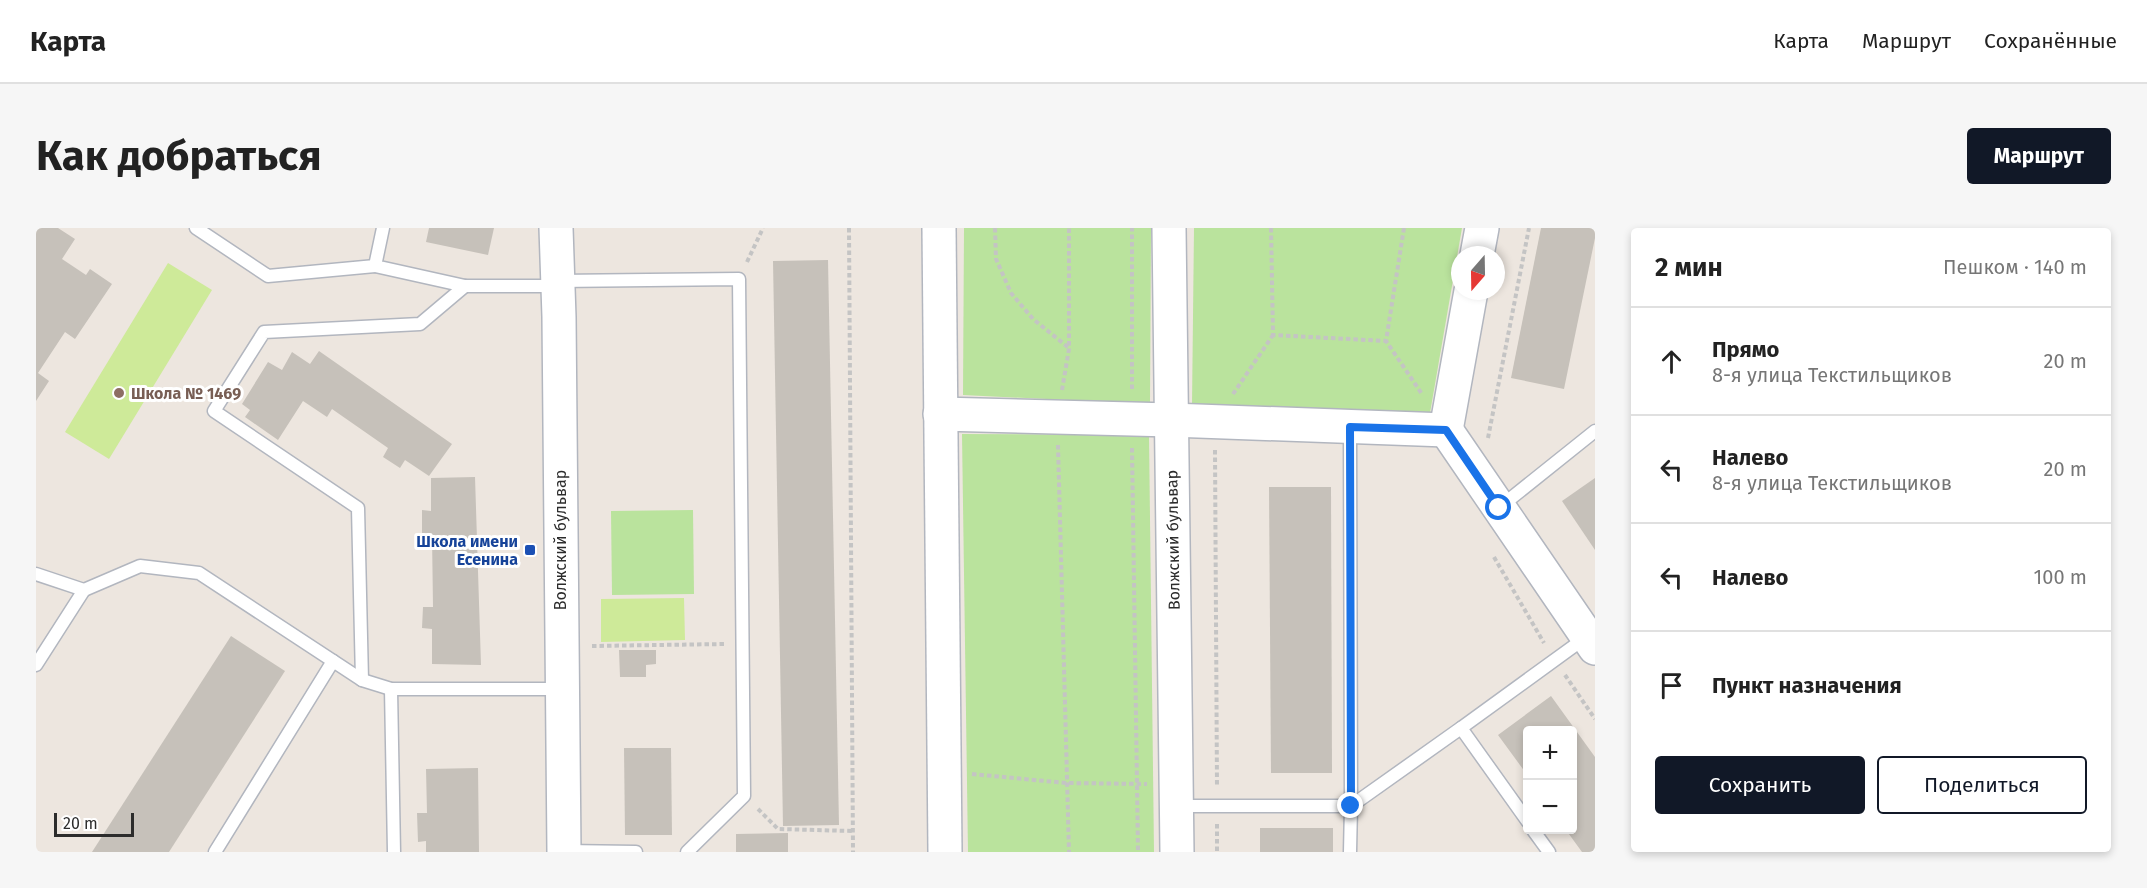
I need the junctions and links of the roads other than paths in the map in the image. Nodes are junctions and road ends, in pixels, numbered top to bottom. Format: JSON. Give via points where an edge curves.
{"nodes":[{"id":1,"x":196,"y":228,"type":"edge"},
{"id":2,"x":383,"y":228,"type":"edge"},
{"id":3,"x":556,"y":228,"type":"edge"},
{"id":4,"x":939,"y":228,"type":"edge"},
{"id":5,"x":1169,"y":228,"type":"edge"},
{"id":6,"x":1482,"y":228,"type":"edge"},
{"id":7,"x":1479,"y":246,"type":"edge"},
{"id":8,"x":375,"y":266,"type":"junction"},
{"id":9,"x":557,"y":284,"type":"junction"},
{"id":10,"x":465,"y":286,"type":"junction"},
{"id":11,"x":1469,"y":300,"type":"edge"},
{"id":12,"x":940,"y":414,"type":"junction"},
{"id":13,"x":1171,"y":420,"type":"junction"},
{"id":14,"x":1350,"y":427,"type":"junction"},
{"id":15,"x":1446,"y":430,"type":"junction"},
{"id":16,"x":1595,"y":431,"type":"edge"},
{"id":17,"x":1499,"y":508,"type":"junction"},
{"id":18,"x":36,"y":574,"type":"edge"},
{"id":19,"x":84,"y":590,"type":"junction"},
{"id":20,"x":1592,"y":638,"type":"edge"},
{"id":21,"x":333,"y":661,"type":"junction"},
{"id":22,"x":36,"y":665,"type":"edge"},
{"id":23,"x":362,"y":680,"type":"junction"},
{"id":24,"x":391,"y":689,"type":"junction"},
{"id":25,"x":562,"y":689,"type":"junction"},
{"id":26,"x":1461,"y":728,"type":"junction"},
{"id":27,"x":1177,"y":795,"type":"junction"},
{"id":28,"x":1351,"y":806,"type":"junction"},
{"id":29,"x":1523,"y":816,"type":"edge"},
{"id":30,"x":1536,"y":834,"type":"edge"},
{"id":31,"x":215,"y":852,"type":"edge"},
{"id":32,"x":394,"y":852,"type":"edge"},
{"id":33,"x":564,"y":852,"type":"edge"},
{"id":34,"x":636,"y":852,"type":"edge"},
{"id":35,"x":687,"y":852,"type":"edge"},
{"id":36,"x":945,"y":852,"type":"edge"},
{"id":37,"x":1177,"y":852,"type":"edge"},
{"id":38,"x":1350,"y":852,"type":"edge"},
{"id":39,"x":1549,"y":852,"type":"edge"}],
"edges":[{"from":1,"to":8,"type":"lane","via":[[268,276]]},
{"from":2,"to":8,"type":"lane"},
{"from":3,"to":9,"type":"street","name":"Волжский бульвар"},
{"from":4,"to":12,"type":"street"},
{"from":5,"to":13,"type":"street","name":"Волжский бульвар"},
{"from":6,"to":7,"type":"street"},
{"from":8,"to":10,"type":"lane"},
{"from":9,"to":10,"type":"lane"},
{"from":9,"to":25,"type":"street","name":"Волжский бульвар"},
{"from":9,"to":35,"type":"lane","via":[[739,279],[744,796]]},
{"from":10,"to":23,"type":"lane","via":[[420,324],[264,332],[214,411],[358,508]]},
{"from":11,"to":15,"type":"street"},
{"from":12,"to":13,"type":"street"},
{"from":12,"to":36,"type":"street"},
{"from":13,"to":14,"type":"street","via":[[1218,440]]},
{"from":13,"to":27,"type":"street","name":"Волжский бульвар"},
{"from":14,"to":15,"type":"street"},
{"from":14,"to":28,"type":"lane"},
{"from":15,"to":17,"type":"street"},
{"from":16,"to":17,"type":"lane"},
{"from":17,"to":20,"type":"street"},
{"from":18,"to":19,"type":"lane"},
{"from":19,"to":21,"type":"lane","via":[[140,566],[199,573]]},
{"from":19,"to":22,"type":"lane"},
{"from":20,"to":26,"type":"lane","via":[[1554,660]]},
{"from":21,"to":23,"type":"lane"},
{"from":21,"to":31,"type":"lane"},
{"from":23,"to":24,"type":"lane"},
{"from":24,"to":25,"type":"lane"},
{"from":24,"to":32,"type":"lane"},
{"from":25,"to":33,"type":"street","name":"Волжский бульвар"},
{"from":26,"to":28,"type":"lane"},
{"from":26,"to":29,"type":"lane"},
{"from":27,"to":28,"type":"lane","via":[[1217,806]]},
{"from":27,"to":37,"type":"street","name":"Волжский бульвар"},
{"from":28,"to":38,"type":"lane"},
{"from":30,"to":39,"type":"lane"},
{"from":33,"to":34,"type":"lane"}]}
